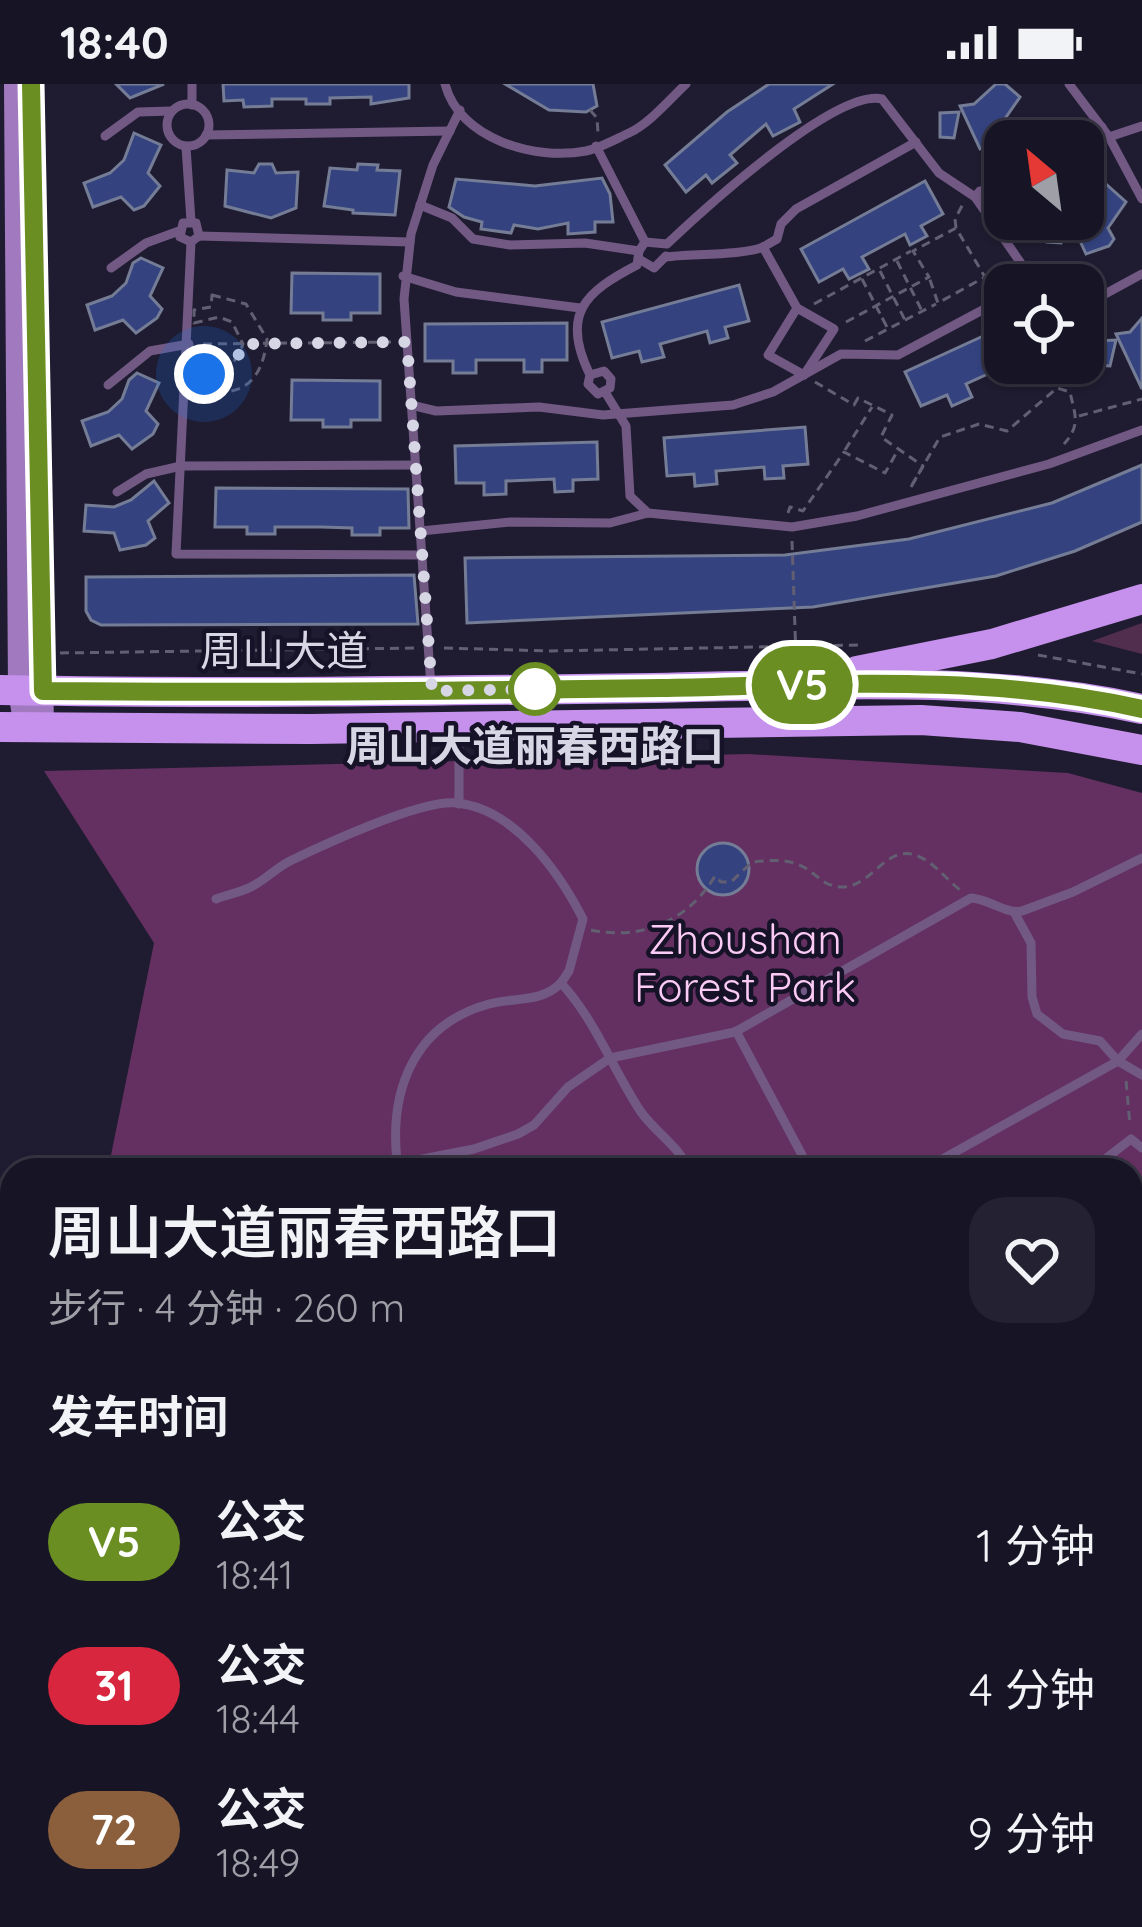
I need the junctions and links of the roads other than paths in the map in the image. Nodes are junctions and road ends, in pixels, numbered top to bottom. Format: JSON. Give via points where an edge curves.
{"nodes":[{"id":1,"x":16,"y":84,"type":"edge"},
{"id":2,"x":31,"y":84,"type":"edge"},
{"id":3,"x":192,"y":84,"type":"edge"},
{"id":4,"x":445,"y":84,"type":"edge"},
{"id":5,"x":686,"y":84,"type":"edge"},
{"id":6,"x":1069,"y":84,"type":"edge"},
{"id":7,"x":192,"y":104,"type":"junction"},
{"id":8,"x":460,"y":110,"type":"junction"},
{"id":9,"x":172,"y":111,"type":"junction"},
{"id":10,"x":1142,"y":126,"type":"edge"},
{"id":11,"x":450,"y":131,"type":"junction"},
{"id":12,"x":1105,"y":132,"type":"junction"},
{"id":13,"x":206,"y":135,"type":"junction"},
{"id":14,"x":105,"y":136,"type":"dead end"},
{"id":15,"x":916,"y":142,"type":"junction"},
{"id":16,"x":596,"y":146,"type":"junction"},
{"id":17,"x":186,"y":147,"type":"junction"},
{"id":18,"x":984,"y":191,"type":"edge"},
{"id":19,"x":975,"y":197,"type":"junction"},
{"id":20,"x":1142,"y":199,"type":"edge"},
{"id":21,"x":420,"y":205,"type":"junction"},
{"id":22,"x":191,"y":220,"type":"junction"},
{"id":23,"x":178,"y":231,"type":"junction"},
{"id":24,"x":195,"y":239,"type":"junction"},
{"id":25,"x":410,"y":242,"type":"junction"},
{"id":26,"x":763,"y":248,"type":"junction"},
{"id":27,"x":665,"y":249,"type":"junction"},
{"id":28,"x":641,"y":256,"type":"junction"},
{"id":29,"x":1022,"y":264,"type":"edge"},
{"id":30,"x":111,"y":268,"type":"dead end"},
{"id":31,"x":1142,"y":274,"type":"edge"},
{"id":32,"x":404,"y":277,"type":"junction"},
{"id":33,"x":1104,"y":295,"type":"edge"},
{"id":34,"x":580,"y":308,"type":"junction"},
{"id":35,"x":984,"y":309,"type":"edge"},
{"id":36,"x":799,"y":310,"type":"junction"},
{"id":37,"x":189,"y":344,"type":"junction"},
{"id":38,"x":590,"y":375,"type":"junction"},
{"id":39,"x":804,"y":375,"type":"junction"},
{"id":40,"x":108,"y":385,"type":"dead end"},
{"id":41,"x":605,"y":392,"type":"junction"},
{"id":42,"x":412,"y":405,"type":"junction"},
{"id":43,"x":620,"y":412,"type":"junction"},
{"id":44,"x":1142,"y":430,"type":"edge"},
{"id":45,"x":416,"y":465,"type":"junction"},
{"id":46,"x":181,"y":466,"type":"junction"},
{"id":47,"x":117,"y":492,"type":"dead end"},
{"id":48,"x":648,"y":513,"type":"junction"},
{"id":49,"x":421,"y":531,"type":"junction"},
{"id":50,"x":423,"y":555,"type":"junction"},
{"id":51,"x":1142,"y":599,"type":"edge"},
{"id":52,"x":790,"y":684,"type":"junction"},
{"id":53,"x":21,"y":691,"type":"edge"},
{"id":54,"x":432,"y":691,"type":"junction"},
{"id":55,"x":1142,"y":710,"type":"edge"},
{"id":56,"x":23,"y":727,"type":"edge"},
{"id":57,"x":459,"y":749,"type":"dead end"},
{"id":58,"x":1142,"y":750,"type":"edge"},
{"id":59,"x":459,"y":804,"type":"junction"},
{"id":60,"x":1142,"y":858,"type":"edge"},
{"id":61,"x":216,"y":899,"type":"dead end"},
{"id":62,"x":1014,"y":912,"type":"junction"},
{"id":63,"x":561,"y":983,"type":"junction"},
{"id":64,"x":736,"y":1031,"type":"junction"},
{"id":65,"x":1142,"y":1034,"type":"edge"},
{"id":66,"x":610,"y":1058,"type":"junction"},
{"id":67,"x":1118,"y":1061,"type":"junction"},
{"id":68,"x":1142,"y":1075,"type":"edge"},
{"id":69,"x":1142,"y":1148,"type":"edge"},
{"id":70,"x":397,"y":1158,"type":"edge"},
{"id":71,"x":416,"y":1158,"type":"edge"},
{"id":72,"x":684,"y":1158,"type":"edge"},
{"id":73,"x":804,"y":1158,"type":"edge"},
{"id":74,"x":944,"y":1158,"type":"edge"},
{"id":75,"x":1106,"y":1158,"type":"edge"}],
"edges":[{"from":1,"to":53,"type":"main road"},
{"from":2,"to":53,"type":"main road","via":[[42,653]]},
{"from":3,"to":7,"type":"lane"},
{"from":4,"to":8,"type":"lane"},
{"from":5,"to":16,"type":"lane","via":[[635,130]]},
{"from":6,"to":12,"type":"lane"},
{"from":7,"to":9,"type":"lane"},
{"from":7,"to":13,"type":"lane","via":[[208,117]]},
{"from":8,"to":11,"type":"lane"},
{"from":8,"to":16,"type":"lane","via":[[481,133],[528,151]]},
{"from":9,"to":14,"type":"lane","via":[[137,112]]},
{"from":9,"to":17,"type":"lane","via":[[169,136]]},
{"from":10,"to":12,"type":"lane"},
{"from":11,"to":13,"type":"lane"},
{"from":11,"to":21,"type":"lane"},
{"from":12,"to":20,"type":"lane"},
{"from":13,"to":17,"type":"lane"},
{"from":15,"to":19,"type":"lane","via":[[939,173]]},
{"from":15,"to":26,"type":"lane","via":[[796,209]]},
{"from":15,"to":27,"type":"lane","via":[[882,99],[868,95],[776,151]]},
{"from":16,"to":28,"type":"lane"},
{"from":17,"to":22,"type":"lane"},
{"from":18,"to":19,"type":"lane"},
{"from":19,"to":29,"type":"lane"},
{"from":21,"to":25,"type":"lane"},
{"from":21,"to":28,"type":"lane","via":[[452,218],[473,239],[585,243]]},
{"from":22,"to":23,"type":"lane"},
{"from":22,"to":24,"type":"lane","via":[[198,224]]},
{"from":23,"to":24,"type":"lane"},
{"from":23,"to":30,"type":"lane"},
{"from":24,"to":25,"type":"lane"},
{"from":24,"to":37,"type":"lane"},
{"from":25,"to":32,"type":"lane"},
{"from":26,"to":27,"type":"lane"},
{"from":26,"to":36,"type":"lane"},
{"from":27,"to":28,"type":"lane"},
{"from":27,"to":28,"type":"lane","via":[[658,266]]},
{"from":28,"to":34,"type":"lane"},
{"from":31,"to":33,"type":"lane"},
{"from":32,"to":34,"type":"lane"},
{"from":32,"to":42,"type":"lane"},
{"from":34,"to":38,"type":"lane"},
{"from":35,"to":39,"type":"lane","via":[[898,355],[841,354]]},
{"from":36,"to":39,"type":"lane","via":[[834,329]]},
{"from":36,"to":39,"type":"lane","via":[[767,355]]},
{"from":37,"to":40,"type":"lane","via":[[150,351]]},
{"from":37,"to":46,"type":"lane"},
{"from":38,"to":41,"type":"lane","via":[[592,392]]},
{"from":38,"to":41,"type":"lane","via":[[607,373]]},
{"from":39,"to":43,"type":"lane","via":[[733,405]]},
{"from":41,"to":43,"type":"lane"},
{"from":42,"to":43,"type":"lane"},
{"from":42,"to":45,"type":"lane"},
{"from":43,"to":48,"type":"lane","via":[[630,496]]},
{"from":44,"to":48,"type":"lane","via":[[1049,464],[788,527]]},
{"from":45,"to":46,"type":"lane"},
{"from":45,"to":49,"type":"lane"},
{"from":46,"to":47,"type":"lane"},
{"from":46,"to":50,"type":"lane","via":[[176,554]]},
{"from":48,"to":49,"type":"lane","via":[[610,523]]},
{"from":49,"to":50,"type":"lane"},
{"from":50,"to":54,"type":"lane"},
{"from":51,"to":52,"type":"main road","via":[[992,644]]},
{"from":52,"to":54,"type":"main road","name":"周山大道"},
{"from":52,"to":55,"type":"main road","name":"周山大道","via":[[1024,691]]},
{"from":53,"to":54,"type":"main road","name":"周山大道"},
{"from":53,"to":56,"type":"main road"},
{"from":56,"to":58,"type":"main road","name":"周山大道","via":[[921,720]]},
{"from":57,"to":59,"type":"lane"},
{"from":59,"to":61,"type":"lane","via":[[366,827]]},
{"from":59,"to":63,"type":"lane","via":[[493,817],[543,856],[573,900],[583,919]]},
{"from":60,"to":62,"type":"lane"},
{"from":62,"to":64,"type":"lane","via":[[971,898]]},
{"from":62,"to":67,"type":"lane","via":[[1031,943],[1037,1014],[1063,1034],[1100,1041]]},
{"from":63,"to":66,"type":"lane"},
{"from":63,"to":70,"type":"lane","via":[[550,993],[467,1012],[424,1040],[408,1070]]},
{"from":64,"to":66,"type":"lane"},
{"from":64,"to":73,"type":"lane"},
{"from":65,"to":67,"type":"lane"},
{"from":66,"to":71,"type":"lane","via":[[518,1134]]},
{"from":66,"to":72,"type":"lane","via":[[642,1114]]},
{"from":67,"to":68,"type":"lane"},
{"from":67,"to":74,"type":"lane"},
{"from":69,"to":75,"type":"lane","via":[[1131,1139]]}]}
